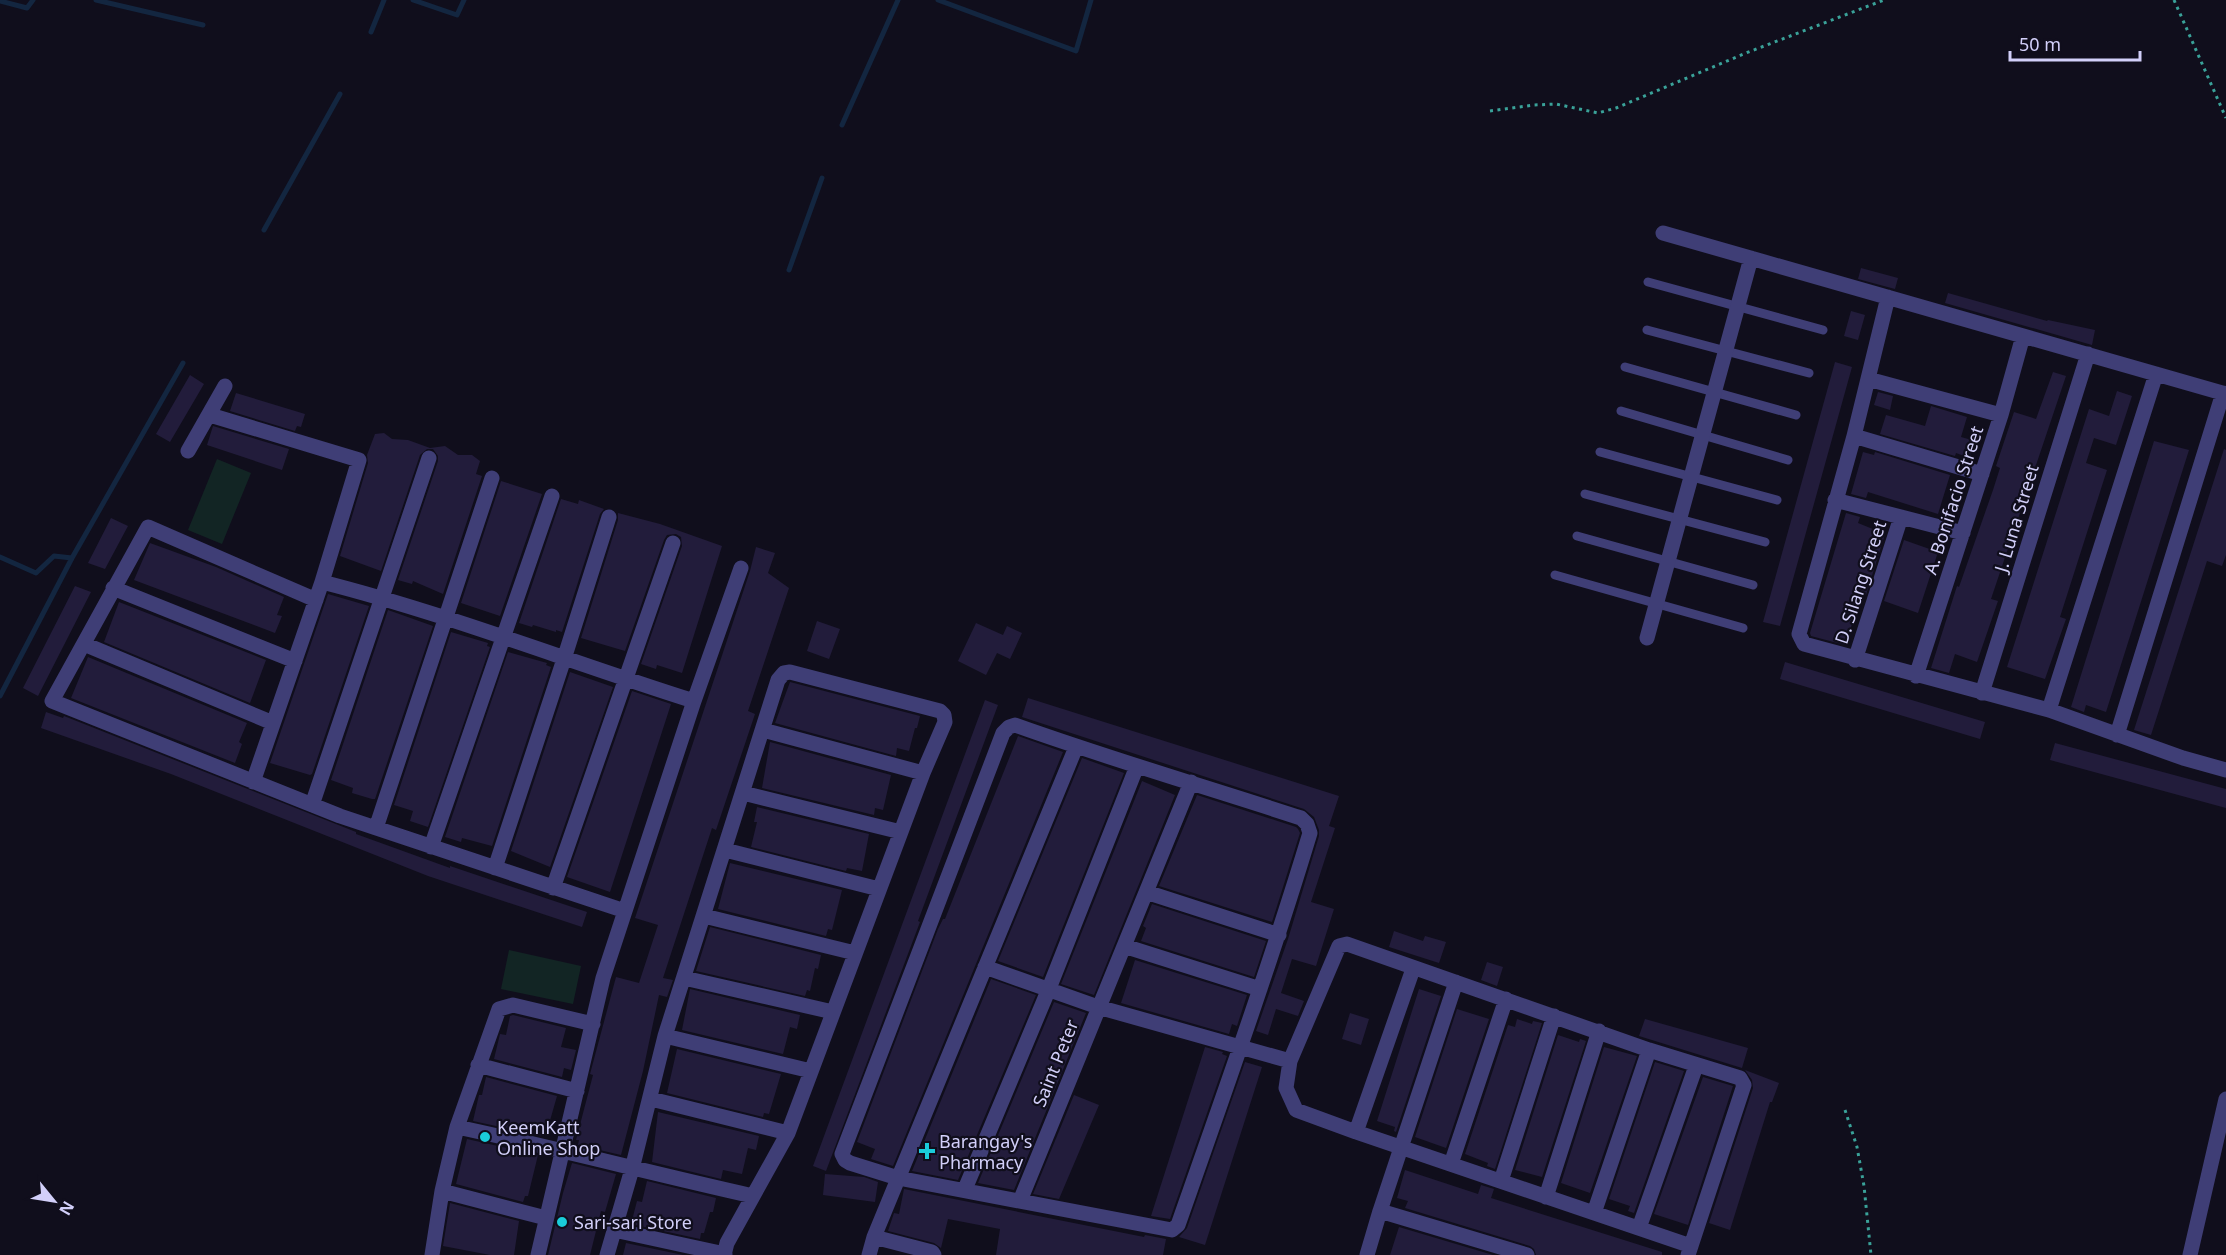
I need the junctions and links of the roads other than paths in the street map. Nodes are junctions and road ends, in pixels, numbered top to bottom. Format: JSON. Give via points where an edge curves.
{"nodes":[{"id":1,"x":1663,"y":233,"type":"dead end"},
{"id":2,"x":1751,"y":258,"type":"junction"},
{"id":3,"x":1648,"y":282,"type":"dead end"},
{"id":4,"x":1888,"y":297,"type":"junction"},
{"id":5,"x":1739,"y":307,"type":"junction"},
{"id":6,"x":1647,"y":330,"type":"dead end"},
{"id":7,"x":1823,"y":330,"type":"dead end"},
{"id":8,"x":2023,"y":336,"type":"junction"},
{"id":9,"x":1727,"y":350,"type":"junction"},
{"id":10,"x":2088,"y":354,"type":"junction"},
{"id":11,"x":1625,"y":367,"type":"dead end"},
{"id":12,"x":1809,"y":373,"type":"dead end"},
{"id":13,"x":2156,"y":374,"type":"junction"},
{"id":14,"x":1868,"y":379,"type":"junction"},
{"id":15,"x":225,"y":386,"type":"dead end"},
{"id":16,"x":1716,"y":392,"type":"junction"},
{"id":17,"x":2224,"y":394,"type":"edge"},
{"id":18,"x":1621,"y":411,"type":"dead end"},
{"id":19,"x":210,"y":415,"type":"junction"},
{"id":20,"x":1796,"y":415,"type":"dead end"},
{"id":21,"x":2001,"y":415,"type":"junction"},
{"id":22,"x":1703,"y":435,"type":"junction"},
{"id":23,"x":1854,"y":436,"type":"junction"},
{"id":24,"x":188,"y":451,"type":"dead end"},
{"id":25,"x":1600,"y":452,"type":"dead end"},
{"id":26,"x":429,"y":458,"type":"dead end"},
{"id":27,"x":1788,"y":460,"type":"dead end"},
{"id":28,"x":1982,"y":474,"type":"junction"},
{"id":29,"x":1691,"y":476,"type":"junction"},
{"id":30,"x":492,"y":478,"type":"dead end"},
{"id":31,"x":1585,"y":494,"type":"dead end"},
{"id":32,"x":552,"y":496,"type":"dead end"},
{"id":33,"x":1777,"y":500,"type":"dead end"},
{"id":34,"x":1835,"y":500,"type":"junction"},
{"id":35,"x":609,"y":517,"type":"dead end"},
{"id":36,"x":1901,"y":517,"type":"junction"},
{"id":37,"x":1678,"y":520,"type":"junction"},
{"id":38,"x":1963,"y":534,"type":"junction"},
{"id":39,"x":1576,"y":536,"type":"dead end"},
{"id":40,"x":1765,"y":542,"type":"dead end"},
{"id":41,"x":673,"y":543,"type":"dead end"},
{"id":42,"x":1668,"y":562,"type":"junction"},
{"id":43,"x":741,"y":568,"type":"dead end"},
{"id":44,"x":1555,"y":574,"type":"dead end"},
{"id":45,"x":322,"y":582,"type":"junction"},
{"id":46,"x":1753,"y":585,"type":"dead end"},
{"id":47,"x":113,"y":588,"type":"junction"},
{"id":48,"x":383,"y":597,"type":"junction"},
{"id":49,"x":316,"y":600,"type":"junction"},
{"id":50,"x":1656,"y":603,"type":"junction"},
{"id":51,"x":446,"y":618,"type":"junction"},
{"id":52,"x":1743,"y":628,"type":"dead end"},
{"id":53,"x":504,"y":638,"type":"junction"},
{"id":54,"x":1647,"y":638,"type":"dead end"},
{"id":55,"x":84,"y":644,"type":"junction"},
{"id":56,"x":564,"y":659,"type":"junction"},
{"id":57,"x":1855,"y":660,"type":"junction"},
{"id":58,"x":295,"y":661,"type":"junction"},
{"id":59,"x":1916,"y":675,"type":"junction"},
{"id":60,"x":624,"y":679,"type":"junction"},
{"id":61,"x":1982,"y":693,"type":"junction"},
{"id":62,"x":694,"y":701,"type":"junction"},
{"id":63,"x":2049,"y":710,"type":"junction"},
{"id":64,"x":273,"y":723,"type":"junction"},
{"id":65,"x":763,"y":730,"type":"junction"},
{"id":66,"x":2116,"y":735,"type":"junction"},
{"id":67,"x":1076,"y":747,"type":"junction"},
{"id":68,"x":1137,"y":766,"type":"junction"},
{"id":69,"x":2226,"y":770,"type":"edge"},
{"id":70,"x":923,"y":773,"type":"junction"},
{"id":71,"x":253,"y":782,"type":"junction"},
{"id":72,"x":1191,"y":782,"type":"junction"},
{"id":73,"x":743,"y":793,"type":"junction"},
{"id":74,"x":312,"y":805,"type":"junction"},
{"id":75,"x":376,"y":828,"type":"junction"},
{"id":76,"x":901,"y":831,"type":"junction"},
{"id":77,"x":431,"y":847,"type":"junction"},
{"id":78,"x":725,"y":850,"type":"junction"},
{"id":79,"x":495,"y":868,"type":"junction"},
{"id":80,"x":554,"y":888,"type":"junction"},
{"id":81,"x":879,"y":889,"type":"junction"},
{"id":82,"x":1146,"y":892,"type":"junction"},
{"id":83,"x":625,"y":911,"type":"junction"},
{"id":84,"x":704,"y":916,"type":"junction"},
{"id":85,"x":1279,"y":935,"type":"junction"},
{"id":86,"x":1124,"y":946,"type":"junction"},
{"id":87,"x":855,"y":953,"type":"junction"},
{"id":88,"x":985,"y":967,"type":"junction"},
{"id":89,"x":1413,"y":969,"type":"junction"},
{"id":90,"x":684,"y":978,"type":"junction"},
{"id":91,"x":1456,"y":982,"type":"junction"},
{"id":92,"x":1260,"y":989,"type":"junction"},
{"id":93,"x":1048,"y":991,"type":"junction"},
{"id":94,"x":1506,"y":999,"type":"junction"},
{"id":95,"x":1098,"y":1007,"type":"junction"},
{"id":96,"x":833,"y":1012,"type":"junction"},
{"id":97,"x":1554,"y":1016,"type":"junction"},
{"id":98,"x":593,"y":1024,"type":"junction"},
{"id":99,"x":1599,"y":1031,"type":"junction"},
{"id":100,"x":666,"y":1036,"type":"junction"},
{"id":101,"x":1241,"y":1045,"type":"junction"},
{"id":102,"x":1648,"y":1050,"type":"junction"},
{"id":103,"x":1290,"y":1061,"type":"junction"},
{"id":104,"x":478,"y":1065,"type":"junction"},
{"id":105,"x":1696,"y":1066,"type":"junction"},
{"id":106,"x":811,"y":1071,"type":"junction"},
{"id":107,"x":577,"y":1090,"type":"junction"},
{"id":108,"x":651,"y":1099,"type":"junction"},
{"id":109,"x":2226,"y":1100,"type":"edge"},
{"id":110,"x":457,"y":1127,"type":"junction"},
{"id":111,"x":1356,"y":1132,"type":"junction"},
{"id":112,"x":788,"y":1133,"type":"junction"},
{"id":113,"x":1401,"y":1147,"type":"junction"},
{"id":114,"x":564,"y":1150,"type":"junction"},
{"id":115,"x":1451,"y":1164,"type":"junction"},
{"id":116,"x":632,"y":1169,"type":"junction"},
{"id":117,"x":898,"y":1178,"type":"junction"},
{"id":118,"x":1501,"y":1181,"type":"junction"},
{"id":119,"x":965,"y":1189,"type":"junction"},
{"id":120,"x":442,"y":1191,"type":"junction"},
{"id":121,"x":753,"y":1196,"type":"junction"},
{"id":122,"x":1546,"y":1197,"type":"junction"},
{"id":123,"x":1020,"y":1201,"type":"junction"},
{"id":124,"x":1380,"y":1211,"type":"junction"},
{"id":125,"x":1594,"y":1213,"type":"junction"},
{"id":126,"x":546,"y":1218,"type":"junction"},
{"id":127,"x":1639,"y":1228,"type":"junction"},
{"id":128,"x":614,"y":1230,"type":"junction"},
{"id":129,"x":874,"y":1237,"type":"junction"},
{"id":130,"x":1689,"y":1250,"type":"edge"},
{"id":131,"x":724,"y":1254,"type":"edge"},
{"id":132,"x":432,"y":1255,"type":"edge"},
{"id":133,"x":538,"y":1255,"type":"edge"},
{"id":134,"x":607,"y":1255,"type":"edge"},
{"id":135,"x":869,"y":1255,"type":"edge"},
{"id":136,"x":934,"y":1255,"type":"edge"},
{"id":137,"x":1367,"y":1255,"type":"edge"},
{"id":138,"x":1527,"y":1255,"type":"edge"},
{"id":139,"x":2190,"y":1255,"type":"edge"}],
"edges":[{"from":1,"to":2,"type":"street"},
{"from":2,"to":4,"type":"street"},
{"from":2,"to":5,"type":"street"},
{"from":3,"to":5,"type":"lane"},
{"from":4,"to":8,"type":"street"},
{"from":4,"to":14,"type":"street"},
{"from":5,"to":7,"type":"lane"},
{"from":5,"to":9,"type":"street"},
{"from":6,"to":9,"type":"lane"},
{"from":8,"to":10,"type":"street"},
{"from":8,"to":21,"type":"street","name":"A. Bonifacio Street"},
{"from":9,"to":12,"type":"lane"},
{"from":9,"to":16,"type":"street"},
{"from":10,"to":13,"type":"street"},
{"from":10,"to":61,"type":"street","name":"J. Luna Street"},
{"from":11,"to":16,"type":"lane"},
{"from":13,"to":17,"type":"street"},
{"from":13,"to":63,"type":"street"},
{"from":14,"to":21,"type":"street"},
{"from":14,"to":23,"type":"street"},
{"from":15,"to":19,"type":"street"},
{"from":16,"to":20,"type":"lane"},
{"from":16,"to":22,"type":"street"},
{"from":17,"to":66,"type":"street"},
{"from":18,"to":22,"type":"lane"},
{"from":19,"to":24,"type":"street"},
{"from":19,"to":45,"type":"street","via":[[359,460]]},
{"from":21,"to":28,"type":"street","name":"A. Bonifacio Street"},
{"from":22,"to":27,"type":"lane"},
{"from":22,"to":29,"type":"street"},
{"from":23,"to":28,"type":"street"},
{"from":23,"to":34,"type":"street"},
{"from":25,"to":29,"type":"lane"},
{"from":26,"to":48,"type":"street"},
{"from":28,"to":38,"type":"street","name":"A. Bonifacio Street"},
{"from":29,"to":33,"type":"lane"},
{"from":29,"to":37,"type":"street"},
{"from":30,"to":51,"type":"street"},
{"from":31,"to":37,"type":"lane"},
{"from":32,"to":53,"type":"street"},
{"from":34,"to":36,"type":"street"},
{"from":34,"to":57,"type":"street","via":[[1799,634],[1804,645]]},
{"from":35,"to":56,"type":"street"},
{"from":36,"to":38,"type":"street"},
{"from":36,"to":57,"type":"street","name":"D. Silang Street"},
{"from":37,"to":40,"type":"lane"},
{"from":37,"to":42,"type":"street"},
{"from":38,"to":59,"type":"street","name":"A. Bonifacio Street"},
{"from":39,"to":42,"type":"lane"},
{"from":41,"to":60,"type":"street"},
{"from":42,"to":46,"type":"lane"},
{"from":42,"to":50,"type":"street"},
{"from":43,"to":62,"type":"street"},
{"from":44,"to":50,"type":"lane"},
{"from":45,"to":48,"type":"street"},
{"from":45,"to":49,"type":"street"},
{"from":47,"to":49,"type":"street","via":[[148,527]]},
{"from":47,"to":55,"type":"street"},
{"from":47,"to":58,"type":"street"},
{"from":48,"to":51,"type":"street"},
{"from":48,"to":74,"type":"street"},
{"from":49,"to":58,"type":"street"},
{"from":50,"to":52,"type":"lane"},
{"from":50,"to":54,"type":"street"},
{"from":51,"to":53,"type":"street"},
{"from":51,"to":75,"type":"street"},
{"from":53,"to":56,"type":"street"},
{"from":53,"to":77,"type":"street"},
{"from":55,"to":64,"type":"street"},
{"from":55,"to":71,"type":"street","via":[[52,701]]},
{"from":56,"to":60,"type":"street"},
{"from":56,"to":79,"type":"street"},
{"from":57,"to":59,"type":"street"},
{"from":58,"to":64,"type":"street"},
{"from":59,"to":61,"type":"street"},
{"from":60,"to":62,"type":"street"},
{"from":60,"to":80,"type":"street"},
{"from":61,"to":63,"type":"street"},
{"from":62,"to":83,"type":"street"},
{"from":63,"to":66,"type":"street"},
{"from":64,"to":71,"type":"street"},
{"from":65,"to":70,"type":"street"},
{"from":65,"to":70,"type":"street","via":[[778,680],[790,672],[940,711],[945,722]]},
{"from":65,"to":73,"type":"street"},
{"from":66,"to":69,"type":"street"},
{"from":67,"to":68,"type":"street"},
{"from":67,"to":88,"type":"street"},
{"from":67,"to":117,"type":"street","via":[[1015,725],[1004,733],[842,1154],[850,1163]]},
{"from":68,"to":72,"type":"street"},
{"from":68,"to":93,"type":"street"},
{"from":70,"to":76,"type":"street"},
{"from":71,"to":74,"type":"street"},
{"from":72,"to":82,"type":"street","name":"Saint Peter"},
{"from":72,"to":85,"type":"street","via":[[1301,818],[1307,824],[1310,832]]},
{"from":73,"to":76,"type":"street"},
{"from":73,"to":78,"type":"street"},
{"from":74,"to":75,"type":"street"},
{"from":75,"to":77,"type":"street"},
{"from":76,"to":81,"type":"street"},
{"from":77,"to":79,"type":"street"},
{"from":78,"to":81,"type":"street"},
{"from":78,"to":84,"type":"street"},
{"from":79,"to":80,"type":"street"},
{"from":80,"to":83,"type":"street"},
{"from":81,"to":87,"type":"street"},
{"from":82,"to":85,"type":"street"},
{"from":82,"to":86,"type":"street","name":"Saint Peter"},
{"from":83,"to":98,"type":"street"},
{"from":84,"to":87,"type":"street"},
{"from":84,"to":90,"type":"street"},
{"from":85,"to":92,"type":"street"},
{"from":86,"to":92,"type":"street"},
{"from":86,"to":95,"type":"street","name":"Saint Peter"},
{"from":87,"to":96,"type":"street"},
{"from":88,"to":93,"type":"street"},
{"from":88,"to":117,"type":"street"},
{"from":89,"to":91,"type":"street"},
{"from":89,"to":103,"type":"street","via":[[1347,944],[1340,946]]},
{"from":89,"to":111,"type":"street"},
{"from":90,"to":96,"type":"street"},
{"from":90,"to":100,"type":"street"},
{"from":91,"to":94,"type":"street"},
{"from":91,"to":113,"type":"street"},
{"from":92,"to":101,"type":"street"},
{"from":93,"to":95,"type":"street"},
{"from":93,"to":119,"type":"street"},
{"from":94,"to":97,"type":"street"},
{"from":94,"to":115,"type":"street"},
{"from":95,"to":101,"type":"street"},
{"from":95,"to":123,"type":"street","name":"Saint Peter"},
{"from":96,"to":106,"type":"street"},
{"from":97,"to":99,"type":"street"},
{"from":97,"to":118,"type":"street"},
{"from":98,"to":104,"type":"street","via":[[513,1005],[499,1009]]},
{"from":98,"to":107,"type":"street"},
{"from":99,"to":102,"type":"street"},
{"from":99,"to":122,"type":"street"},
{"from":100,"to":106,"type":"street"},
{"from":100,"to":108,"type":"street"},
{"from":101,"to":103,"type":"street"},
{"from":101,"to":123,"type":"street","via":[[1178,1224],[1172,1230]]},
{"from":102,"to":105,"type":"street"},
{"from":102,"to":125,"type":"street"},
{"from":103,"to":111,"type":"street","via":[[1286,1088],[1296,1110]]},
{"from":104,"to":107,"type":"street"},
{"from":104,"to":110,"type":"street"},
{"from":105,"to":127,"type":"street"},
{"from":105,"to":130,"type":"street","via":[[1740,1078],[1744,1084]]},
{"from":106,"to":112,"type":"street"},
{"from":107,"to":114,"type":"street"},
{"from":108,"to":112,"type":"street"},
{"from":108,"to":116,"type":"street"},
{"from":109,"to":139,"type":"street"},
{"from":110,"to":114,"type":"street"},
{"from":110,"to":120,"type":"street"},
{"from":111,"to":113,"type":"street"},
{"from":112,"to":121,"type":"street"},
{"from":113,"to":115,"type":"street"},
{"from":113,"to":124,"type":"street"},
{"from":114,"to":116,"type":"street"},
{"from":114,"to":126,"type":"street"},
{"from":115,"to":118,"type":"street"},
{"from":116,"to":121,"type":"street"},
{"from":116,"to":128,"type":"street"},
{"from":117,"to":119,"type":"street"},
{"from":117,"to":129,"type":"street"},
{"from":118,"to":122,"type":"street"},
{"from":119,"to":123,"type":"street"},
{"from":120,"to":126,"type":"street"},
{"from":120,"to":132,"type":"street"},
{"from":121,"to":131,"type":"street"},
{"from":122,"to":125,"type":"street"},
{"from":124,"to":137,"type":"street"},
{"from":124,"to":138,"type":"street"},
{"from":125,"to":127,"type":"street"},
{"from":126,"to":133,"type":"street"},
{"from":127,"to":130,"type":"street"},
{"from":128,"to":131,"type":"street"},
{"from":128,"to":134,"type":"street"},
{"from":129,"to":135,"type":"street"},
{"from":129,"to":136,"type":"street"}]}
